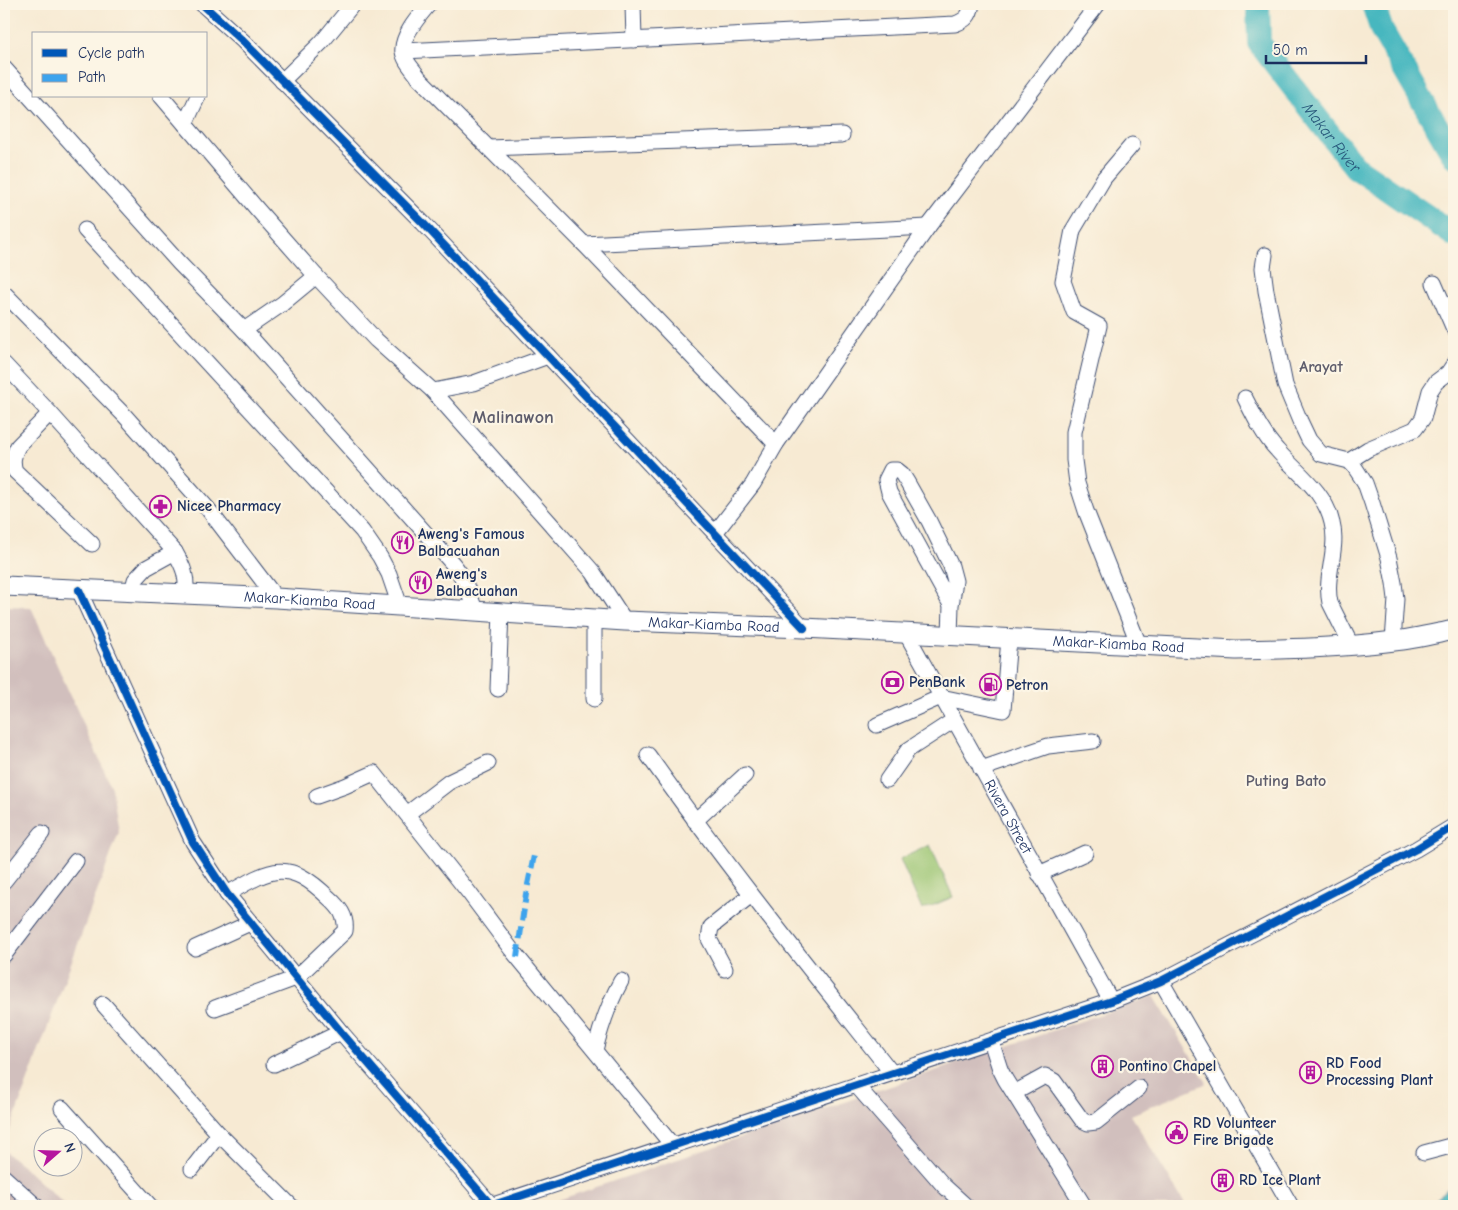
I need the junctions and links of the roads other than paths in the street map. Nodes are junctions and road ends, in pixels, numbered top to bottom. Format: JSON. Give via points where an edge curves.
{"nodes":[{"id":1,"x":202,"y":4,"type":"edge"},
{"id":2,"x":429,"y":4,"type":"edge"},
{"id":3,"x":633,"y":4,"type":"edge"},
{"id":4,"x":972,"y":4,"type":"edge"},
{"id":5,"x":1098,"y":4,"type":"edge"},
{"id":6,"x":347,"y":6,"type":"edge"},
{"id":7,"x":634,"y":40,"type":"junction"},
{"id":8,"x":403,"y":51,"type":"junction"},
{"id":9,"x":4,"y":68,"type":"edge"},
{"id":10,"x":282,"y":81,"type":"junction"},
{"id":11,"x":163,"y":98,"type":"edge"},
{"id":12,"x":197,"y":98,"type":"edge"},
{"id":13,"x":185,"y":124,"type":"junction"},
{"id":14,"x":842,"y":135,"type":"dead end"},
{"id":15,"x":1132,"y":146,"type":"dead end"},
{"id":16,"x":489,"y":148,"type":"junction"},
{"id":17,"x":928,"y":227,"type":"junction"},
{"id":18,"x":85,"y":230,"type":"dead end"},
{"id":19,"x":584,"y":244,"type":"junction"},
{"id":20,"x":1265,"y":255,"type":"dead end"},
{"id":21,"x":316,"y":276,"type":"junction"},
{"id":22,"x":1434,"y":283,"type":"dead end"},
{"id":23,"x":4,"y":293,"type":"edge"},
{"id":24,"x":1454,"y":329,"type":"edge"},
{"id":25,"x":244,"y":330,"type":"junction"},
{"id":26,"x":548,"y":356,"type":"junction"},
{"id":27,"x":4,"y":364,"type":"edge"},
{"id":28,"x":1454,"y":364,"type":"edge"},
{"id":29,"x":433,"y":391,"type":"junction"},
{"id":30,"x":1245,"y":398,"type":"dead end"},
{"id":31,"x":50,"y":413,"type":"junction"},
{"id":32,"x":776,"y":444,"type":"junction"},
{"id":33,"x":1349,"y":460,"type":"junction"},
{"id":34,"x":715,"y":533,"type":"junction"},
{"id":35,"x":92,"y":544,"type":"dead end"},
{"id":36,"x":175,"y":552,"type":"junction"},
{"id":37,"x":4,"y":586,"type":"edge"},
{"id":38,"x":79,"y":590,"type":"junction"},
{"id":39,"x":132,"y":592,"type":"junction"},
{"id":40,"x":186,"y":594,"type":"junction"},
{"id":41,"x":276,"y":598,"type":"junction"},
{"id":42,"x":951,"y":605,"type":"junction"},
{"id":43,"x":400,"y":606,"type":"junction"},
{"id":44,"x":475,"y":610,"type":"junction"},
{"id":45,"x":501,"y":612,"type":"junction"},
{"id":46,"x":594,"y":619,"type":"junction"},
{"id":47,"x":625,"y":621,"type":"junction"},
{"id":48,"x":804,"y":628,"type":"junction"},
{"id":49,"x":1454,"y":630,"type":"edge"},
{"id":50,"x":906,"y":633,"type":"junction"},
{"id":51,"x":950,"y":636,"type":"junction"},
{"id":52,"x":1009,"y":639,"type":"junction"},
{"id":53,"x":1393,"y":641,"type":"junction"},
{"id":54,"x":1139,"y":645,"type":"junction"},
{"id":55,"x":1351,"y":645,"type":"junction"},
{"id":56,"x":498,"y":689,"type":"dead end"},
{"id":57,"x":941,"y":697,"type":"junction"},
{"id":58,"x":594,"y":699,"type":"dead end"},
{"id":59,"x":954,"y":720,"type":"junction"},
{"id":60,"x":877,"y":724,"type":"dead end"},
{"id":61,"x":1093,"y":741,"type":"dead end"},
{"id":62,"x":648,"y":755,"type":"dead end"},
{"id":63,"x":488,"y":763,"type":"dead end"},
{"id":64,"x":981,"y":769,"type":"junction"},
{"id":65,"x":745,"y":775,"type":"dead end"},
{"id":66,"x":887,"y":780,"type":"dead end"},
{"id":67,"x":317,"y":796,"type":"dead end"},
{"id":68,"x":407,"y":814,"type":"junction"},
{"id":69,"x":695,"y":821,"type":"junction"},
{"id":70,"x":1454,"y":826,"type":"edge"},
{"id":71,"x":42,"y":833,"type":"dead end"},
{"id":72,"x":1085,"y":853,"type":"dead end"},
{"id":73,"x":76,"y":861,"type":"dead end"},
{"id":74,"x":1039,"y":874,"type":"junction"},
{"id":75,"x":4,"y":881,"type":"edge"},
{"id":76,"x":227,"y":894,"type":"junction"},
{"id":77,"x":751,"y":895,"type":"junction"},
{"id":78,"x":250,"y":923,"type":"junction"},
{"id":79,"x":195,"y":948,"type":"dead end"},
{"id":80,"x":4,"y":956,"type":"edge"},
{"id":81,"x":725,"y":969,"type":"dead end"},
{"id":82,"x":296,"y":978,"type":"junction"},
{"id":83,"x":621,"y":981,"type":"dead end"},
{"id":84,"x":1161,"y":981,"type":"junction"},
{"id":85,"x":1110,"y":1002,"type":"junction"},
{"id":86,"x":103,"y":1004,"type":"dead end"},
{"id":87,"x":215,"y":1008,"type":"dead end"},
{"id":88,"x":341,"y":1032,"type":"junction"},
{"id":89,"x":991,"y":1040,"type":"junction"},
{"id":90,"x":595,"y":1050,"type":"junction"},
{"id":91,"x":274,"y":1064,"type":"dead end"},
{"id":92,"x":892,"y":1073,"type":"junction"},
{"id":93,"x":856,"y":1085,"type":"junction"},
{"id":94,"x":1139,"y":1088,"type":"dead end"},
{"id":95,"x":1014,"y":1093,"type":"junction"},
{"id":96,"x":62,"y":1108,"type":"dead end"},
{"id":97,"x":219,"y":1134,"type":"junction"},
{"id":98,"x":1454,"y":1145,"type":"edge"},
{"id":99,"x":673,"y":1146,"type":"junction"},
{"id":100,"x":1424,"y":1152,"type":"dead end"},
{"id":101,"x":192,"y":1169,"type":"dead end"},
{"id":102,"x":4,"y":1177,"type":"edge"},
{"id":103,"x":36,"y":1206,"type":"edge"},
{"id":104,"x":150,"y":1206,"type":"edge"},
{"id":105,"x":291,"y":1206,"type":"edge"},
{"id":106,"x":491,"y":1206,"type":"edge"},
{"id":107,"x":966,"y":1206,"type":"edge"},
{"id":108,"x":1084,"y":1206,"type":"edge"},
{"id":109,"x":1291,"y":1206,"type":"edge"}],
"edges":[{"from":1,"to":10,"type":"street"},
{"from":2,"to":8,"type":"street","via":[[407,33]]},
{"from":3,"to":7,"type":"street"},
{"from":4,"to":7,"type":"street","via":[[970,15],[955,24]]},
{"from":5,"to":17,"type":"street"},
{"from":6,"to":10,"type":"street","via":[[322,42]]},
{"from":7,"to":8,"type":"street"},
{"from":8,"to":16,"type":"street","via":[[419,78]]},
{"from":9,"to":25,"type":"street"},
{"from":10,"to":26,"type":"street","via":[[423,223]]},
{"from":11,"to":13,"type":"street"},
{"from":12,"to":13,"type":"street"},
{"from":13,"to":21,"type":"street"},
{"from":14,"to":16,"type":"street"},
{"from":15,"to":54,"type":"street","via":[[1104,178],[1073,230],[1063,281],[1074,312],[1099,326],[1074,432],[1077,484]]},
{"from":16,"to":19,"type":"street"},
{"from":17,"to":19,"type":"street"},
{"from":17,"to":32,"type":"street"},
{"from":18,"to":43,"type":"street","via":[[362,532],[380,556]]},
{"from":19,"to":32,"type":"street"},
{"from":20,"to":33,"type":"street","via":[[1266,291],[1285,385],[1309,440],[1321,454]]},
{"from":21,"to":25,"type":"street"},
{"from":21,"to":29,"type":"street","via":[[376,340]]},
{"from":22,"to":24,"type":"street"},
{"from":23,"to":41,"type":"street","via":[[125,416],[208,509]]},
{"from":25,"to":44,"type":"street","via":[[461,574]]},
{"from":26,"to":29,"type":"street","via":[[483,380]]},
{"from":26,"to":34,"type":"street"},
{"from":27,"to":31,"type":"street"},
{"from":28,"to":33,"type":"street","via":[[1430,391],[1424,418],[1415,429]]},
{"from":29,"to":47,"type":"street","via":[[593,572]]},
{"from":30,"to":55,"type":"street","via":[[1276,450],[1324,501],[1333,524],[1335,542],[1328,596]]},
{"from":31,"to":35,"type":"street","via":[[18,446],[12,462],[16,471]]},
{"from":31,"to":36,"type":"street"},
{"from":32,"to":34,"type":"street","via":[[753,484]]},
{"from":33,"to":53,"type":"street","via":[[1365,482],[1389,558],[1396,598]]},
{"from":34,"to":48,"type":"street"},
{"from":36,"to":39,"type":"street","via":[[146,568],[136,580]]},
{"from":36,"to":40,"type":"street","via":[[187,580]]},
{"from":37,"to":38,"type":"main road","name":"Makar-Kiamba Road"},
{"from":38,"to":39,"type":"main road","name":"Makar-Kiamba Road"},
{"from":38,"to":76,"type":"street","via":[[193,842]]},
{"from":39,"to":40,"type":"main road","name":"Makar-Kiamba Road"},
{"from":40,"to":41,"type":"main road","name":"Makar-Kiamba Road"},
{"from":41,"to":43,"type":"main road","name":"Makar-Kiamba Road"},
{"from":42,"to":42,"type":"street","via":[[955,581],[951,566],[907,482],[897,470],[891,470],[886,480],[889,492]]},
{"from":42,"to":51,"type":"street"},
{"from":43,"to":44,"type":"main road","name":"Makar-Kiamba Road"},
{"from":44,"to":45,"type":"main road","name":"Makar-Kiamba Road"},
{"from":45,"to":46,"type":"main road","name":"Makar-Kiamba Road"},
{"from":45,"to":56,"type":"street"},
{"from":46,"to":47,"type":"main road","name":"Makar-Kiamba Road"},
{"from":46,"to":58,"type":"street"},
{"from":47,"to":48,"type":"main road","name":"Makar-Kiamba Road"},
{"from":48,"to":50,"type":"main road","name":"Makar-Kiamba Road"},
{"from":49,"to":53,"type":"main road","name":"Makar-Kiamba Road"},
{"from":50,"to":51,"type":"main road","name":"Makar-Kiamba Road"},
{"from":50,"to":57,"type":"street","name":"Rivera Street"},
{"from":51,"to":52,"type":"main road","name":"Makar-Kiamba Road"},
{"from":52,"to":54,"type":"main road","name":"Makar-Kiamba Road"},
{"from":52,"to":57,"type":"street","via":[[1003,710]]},
{"from":53,"to":55,"type":"main road","name":"Makar-Kiamba Road"},
{"from":54,"to":55,"type":"main road","name":"Makar-Kiamba Road","via":[[1236,650]]},
{"from":57,"to":59,"type":"street","name":"Rivera Street"},
{"from":57,"to":60,"type":"street"},
{"from":59,"to":64,"type":"street","name":"Rivera Street"},
{"from":59,"to":66,"type":"street","via":[[908,750]]},
{"from":61,"to":64,"type":"street","via":[[1048,746]]},
{"from":62,"to":69,"type":"street"},
{"from":63,"to":68,"type":"street","via":[[449,782]]},
{"from":64,"to":74,"type":"street","name":"Rivera Street"},
{"from":65,"to":69,"type":"street"},
{"from":67,"to":68,"type":"street","via":[[374,773]]},
{"from":68,"to":90,"type":"street","via":[[511,949]]},
{"from":69,"to":77,"type":"street"},
{"from":70,"to":84,"type":"street","via":[[1416,849]]},
{"from":71,"to":75,"type":"street"},
{"from":72,"to":74,"type":"street"},
{"from":73,"to":80,"type":"street"},
{"from":74,"to":85,"type":"street","name":"Rivera Street"},
{"from":76,"to":78,"type":"street"},
{"from":76,"to":82,"type":"street","via":[[270,872],[287,871],[316,885],[336,904],[343,914],[345,931]]},
{"from":77,"to":81,"type":"street","via":[[711,927],[708,939]]},
{"from":77,"to":92,"type":"street"},
{"from":78,"to":79,"type":"street"},
{"from":78,"to":82,"type":"street"},
{"from":82,"to":87,"type":"street"},
{"from":82,"to":88,"type":"street"},
{"from":83,"to":90,"type":"street","via":[[605,1014]]},
{"from":84,"to":85,"type":"street"},
{"from":84,"to":109,"type":"street"},
{"from":85,"to":89,"type":"street"},
{"from":86,"to":97,"type":"street"},
{"from":88,"to":91,"type":"street"},
{"from":88,"to":106,"type":"street"},
{"from":89,"to":92,"type":"street"},
{"from":89,"to":95,"type":"street","via":[[1000,1069]]},
{"from":90,"to":99,"type":"street"},
{"from":92,"to":93,"type":"street"},
{"from":93,"to":99,"type":"street"},
{"from":93,"to":107,"type":"street","via":[[944,1186]]},
{"from":94,"to":95,"type":"street","via":[[1096,1122],[1088,1123],[1082,1120],[1054,1081],[1045,1076]]},
{"from":95,"to":108,"type":"street"},
{"from":96,"to":104,"type":"street"},
{"from":97,"to":101,"type":"street"},
{"from":97,"to":105,"type":"street"},
{"from":98,"to":100,"type":"street"},
{"from":99,"to":106,"type":"street"},
{"from":102,"to":103,"type":"street"}]}
